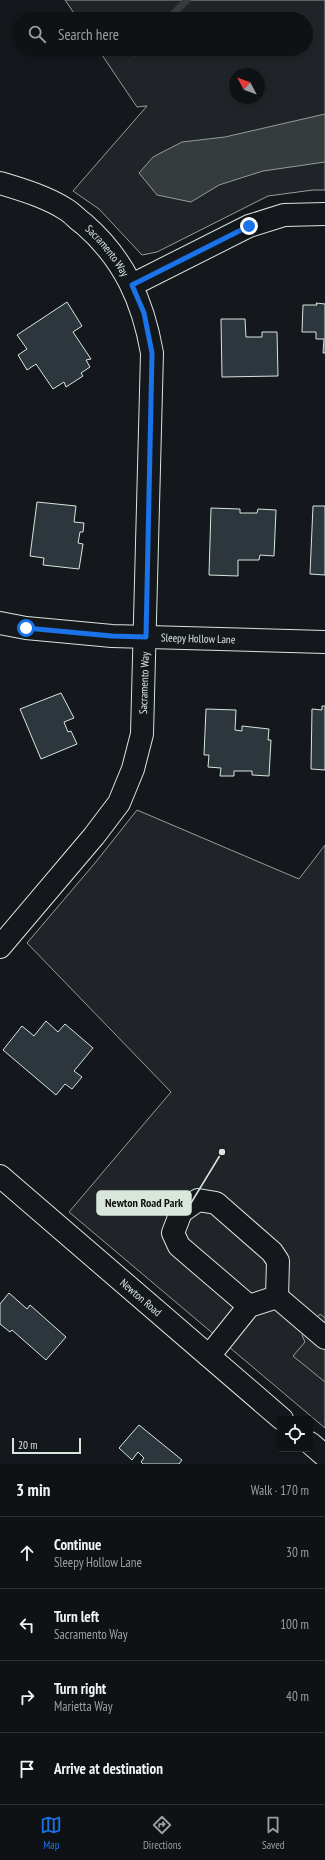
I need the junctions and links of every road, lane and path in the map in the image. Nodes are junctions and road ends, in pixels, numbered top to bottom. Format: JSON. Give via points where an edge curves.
{"nodes":[{"id":1,"x":0,"y":183,"type":"edge"},
{"id":2,"x":325,"y":214,"type":"edge"},
{"id":3,"x":132,"y":285,"type":"junction"},
{"id":4,"x":0,"y":623,"type":"edge"},
{"id":5,"x":146,"y":637,"type":"junction"},
{"id":6,"x":325,"y":642,"type":"edge"},
{"id":7,"x":0,"y":947,"type":"edge"},
{"id":8,"x":0,"y":1176,"type":"edge"},
{"id":9,"x":277,"y":1297,"type":"junction"},
{"id":10,"x":249,"y":1306,"type":"junction"},
{"id":11,"x":325,"y":1338,"type":"edge"},
{"id":12,"x":209,"y":1356,"type":"junction"},
{"id":13,"x":279,"y":1416,"type":"edge"},
{"id":14,"x":313,"y":1446,"type":"edge"},
{"id":15,"x":325,"y":1456,"type":"edge"}],
"edges":[{"from":1,"to":3,"type":"street","name":"Sacramento Way","via":[[36,194],[68,211],[98,236]]},
{"from":2,"to":3,"type":"street","via":[[284,215],[249,226]]},
{"from":3,"to":5,"type":"street","name":"Sacramento Way","via":[[144,313],[152,353]]},
{"from":4,"to":5,"type":"street","name":"Sleepy Hollow Lane","via":[[26,628]]},
{"from":5,"to":6,"type":"street","name":"Sleepy Hollow Lane"},
{"from":5,"to":7,"type":"street","name":"Sacramento Way","via":[[142,734],[133,769],[119,803]]},
{"from":8,"to":12,"type":"street","name":"Newton Road"},
{"from":9,"to":10,"type":"street"},
{"from":9,"to":10,"type":"street","via":[[278,1261],[272,1252],[216,1203],[198,1200],[181,1212],[174,1233],[179,1246]]},
{"from":9,"to":11,"type":"street"},
{"from":10,"to":12,"type":"street"},
{"from":12,"to":13,"type":"street","name":"Newton Road"},
{"from":14,"to":15,"type":"street"}]}
